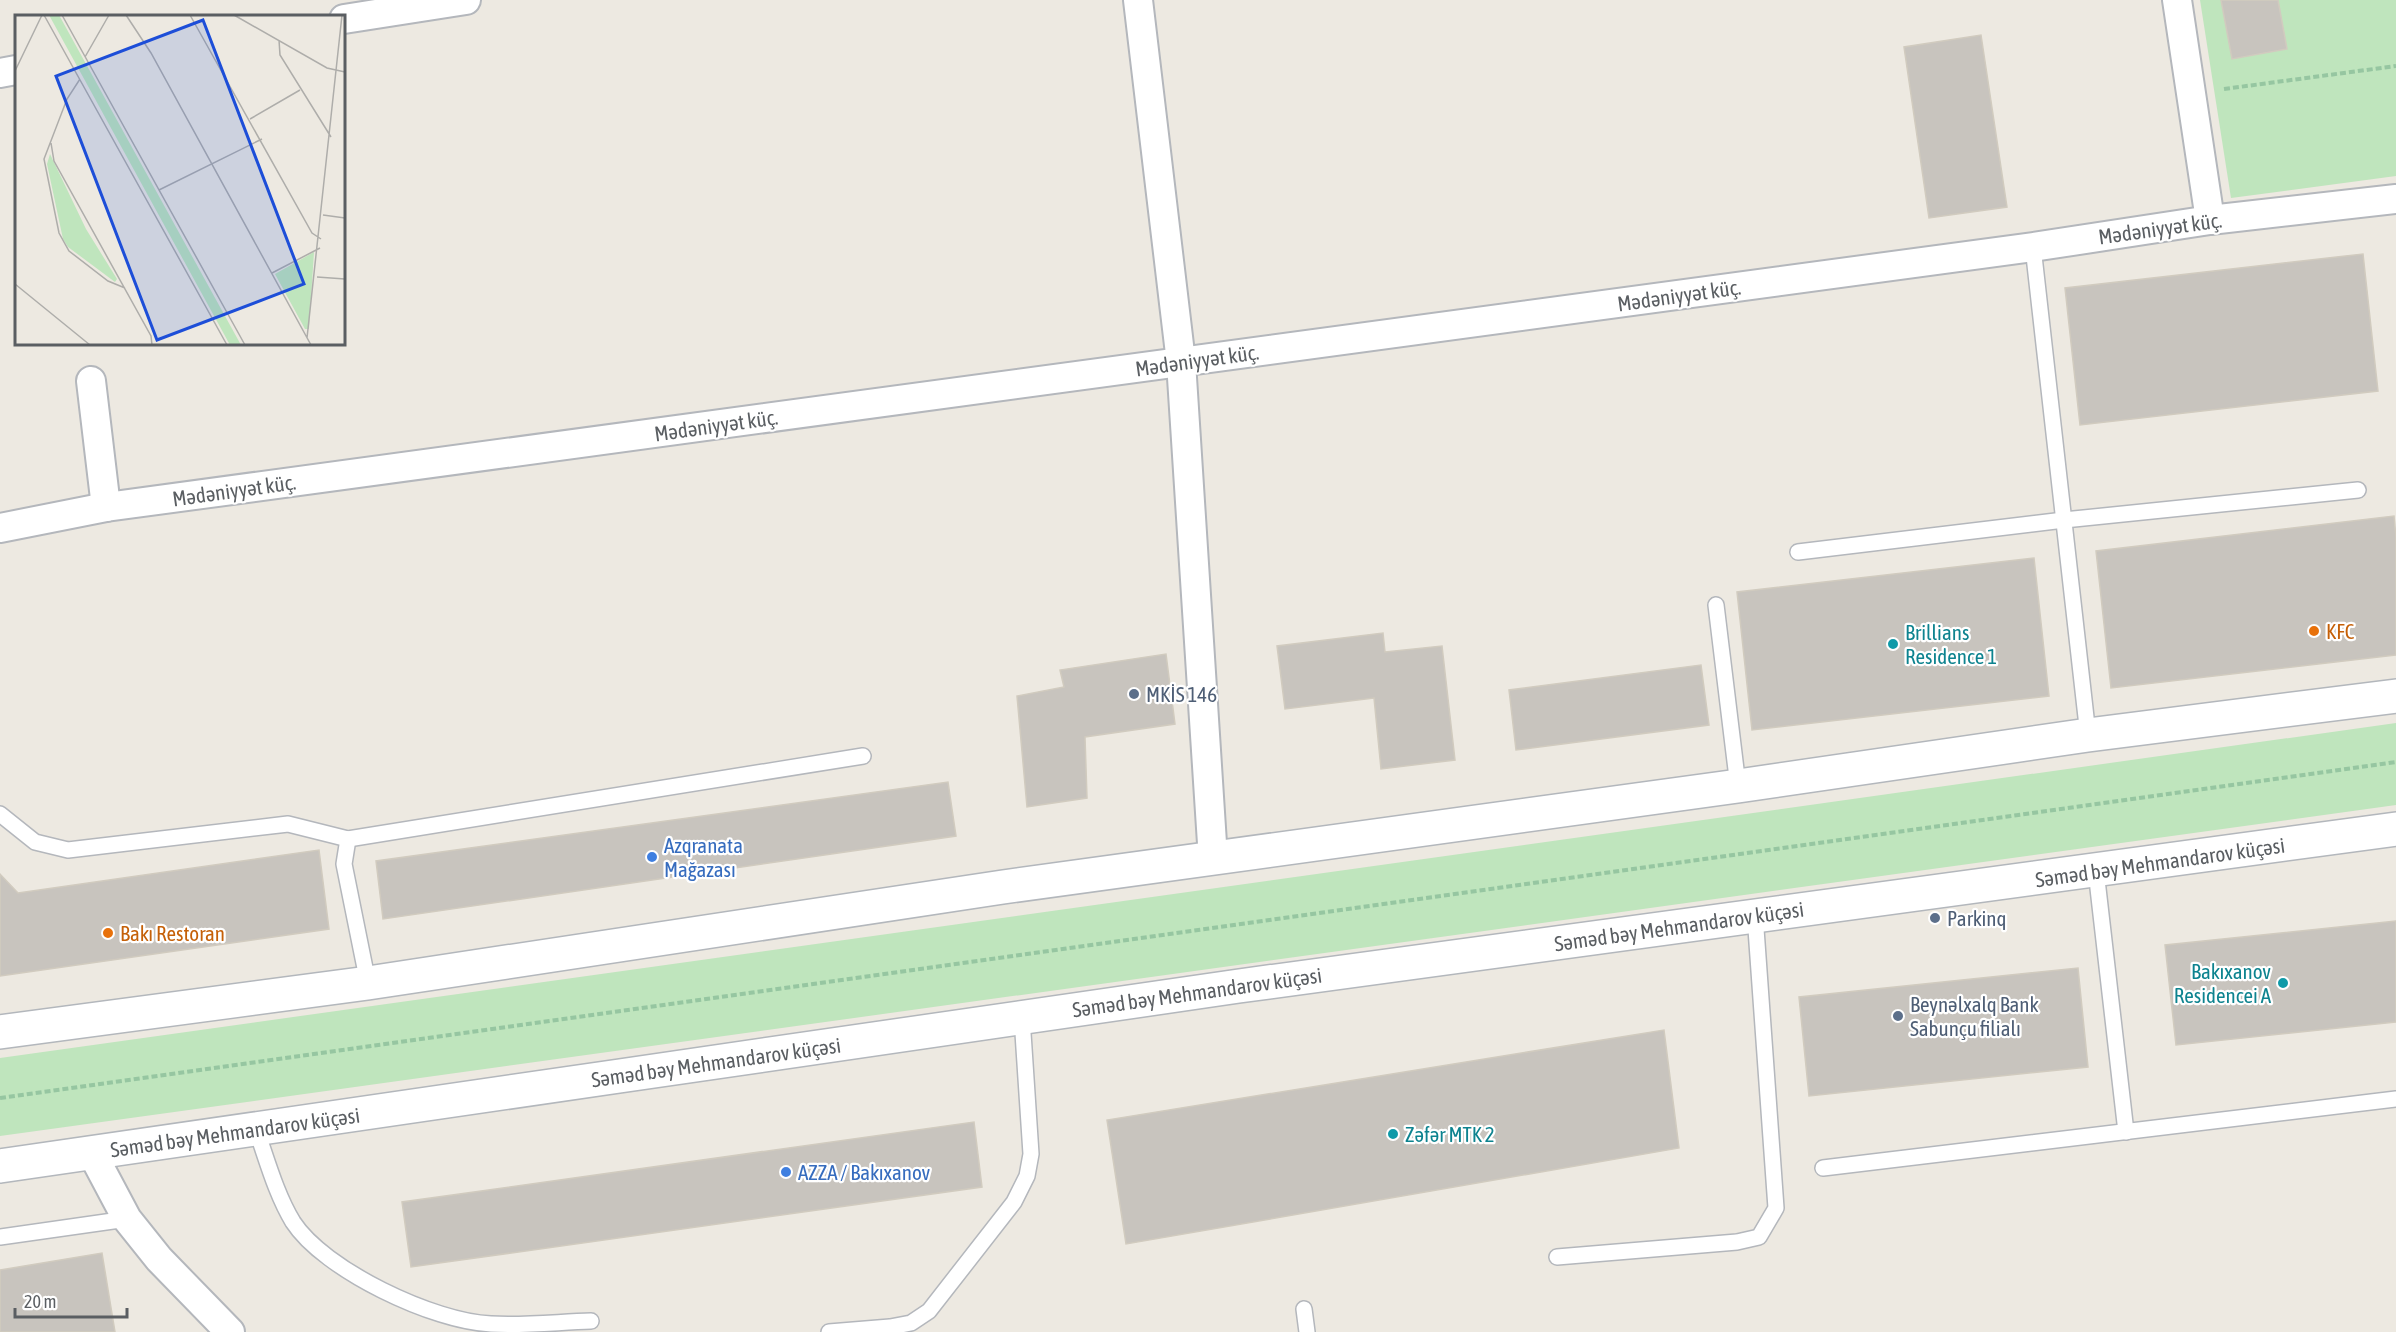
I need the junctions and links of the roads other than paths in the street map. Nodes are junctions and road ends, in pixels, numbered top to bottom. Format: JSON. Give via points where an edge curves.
{"nodes":[{"id":1,"x":466,"y":0,"type":"edge"},
{"id":2,"x":1138,"y":0,"type":"edge"},
{"id":3,"x":2177,"y":0,"type":"edge"},
{"id":4,"x":345,"y":19,"type":"edge"},
{"id":5,"x":15,"y":70,"type":"edge"},
{"id":6,"x":0,"y":73,"type":"edge"},
{"id":7,"x":2396,"y":200,"type":"edge"},
{"id":8,"x":2210,"y":220,"type":"junction"},
{"id":9,"x":2033,"y":247,"type":"junction"},
{"id":10,"x":1181,"y":362,"type":"junction"},
{"id":11,"x":91,"y":381,"type":"dead end"},
{"id":12,"x":2358,"y":490,"type":"dead end"},
{"id":13,"x":106,"y":507,"type":"junction"},
{"id":14,"x":2064,"y":520,"type":"junction"},
{"id":15,"x":0,"y":528,"type":"edge"},
{"id":16,"x":1798,"y":552,"type":"dead end"},
{"id":17,"x":1716,"y":605,"type":"dead end"},
{"id":18,"x":2396,"y":696,"type":"edge"},
{"id":19,"x":2088,"y":735,"type":"junction"},
{"id":20,"x":863,"y":756,"type":"dead end"},
{"id":21,"x":1738,"y":786,"type":"junction"},
{"id":22,"x":0,"y":814,"type":"edge"},
{"id":23,"x":2396,"y":828,"type":"edge"},
{"id":24,"x":348,"y":839,"type":"junction"},
{"id":25,"x":1213,"y":859,"type":"junction"},
{"id":26,"x":2096,"y":872,"type":"junction"},
{"id":27,"x":1755,"y":915,"type":"junction"},
{"id":28,"x":368,"y":982,"type":"junction"},
{"id":29,"x":1022,"y":1018,"type":"junction"},
{"id":30,"x":0,"y":1032,"type":"edge"},
{"id":31,"x":2396,"y":1099,"type":"edge"},
{"id":32,"x":256,"y":1129,"type":"junction"},
{"id":33,"x":2126,"y":1132,"type":"junction"},
{"id":34,"x":92,"y":1153,"type":"junction"},
{"id":35,"x":0,"y":1166,"type":"edge"},
{"id":36,"x":1823,"y":1168,"type":"dead end"},
{"id":37,"x":127,"y":1219,"type":"junction"},
{"id":38,"x":0,"y":1237,"type":"edge"},
{"id":39,"x":1557,"y":1257,"type":"dead end"},
{"id":40,"x":1304,"y":1309,"type":"dead end"},
{"id":41,"x":591,"y":1322,"type":"dead end"},
{"id":42,"x":230,"y":1332,"type":"edge"},
{"id":43,"x":829,"y":1332,"type":"edge"},
{"id":44,"x":1306,"y":1332,"type":"edge"}],
"edges":[{"from":1,"to":4,"type":"street"},
{"from":2,"to":10,"type":"street"},
{"from":3,"to":8,"type":"street"},
{"from":5,"to":6,"type":"street"},
{"from":7,"to":8,"type":"street","name":"Mədəniyyət küç."},
{"from":8,"to":9,"type":"street","name":"Mədəniyyət küç."},
{"from":9,"to":10,"type":"street","name":"Mədəniyyət küç."},
{"from":9,"to":14,"type":"lane"},
{"from":10,"to":13,"type":"street","name":"Mədəniyyət küç."},
{"from":10,"to":25,"type":"street"},
{"from":11,"to":13,"type":"street"},
{"from":12,"to":14,"type":"lane"},
{"from":13,"to":15,"type":"street","name":"Mədəniyyət küç."},
{"from":14,"to":16,"type":"lane"},
{"from":14,"to":19,"type":"lane"},
{"from":17,"to":21,"type":"lane"},
{"from":18,"to":19,"type":"main road"},
{"from":19,"to":21,"type":"main road"},
{"from":20,"to":24,"type":"lane"},
{"from":21,"to":25,"type":"main road"},
{"from":22,"to":24,"type":"lane","via":[[35,842],[68,850],[288,824]]},
{"from":23,"to":26,"type":"main road","name":"Səməd bəy Mehmandarov küçəsi"},
{"from":24,"to":28,"type":"lane","via":[[344,864]]},
{"from":25,"to":28,"type":"main road"},
{"from":26,"to":27,"type":"main road","name":"Səməd bəy Mehmandarov küçəsi"},
{"from":26,"to":33,"type":"lane"},
{"from":27,"to":29,"type":"main road","name":"Səməd bəy Mehmandarov küçəsi"},
{"from":27,"to":39,"type":"lane","via":[[1776,1208],[1759,1237],[1737,1242]]},
{"from":28,"to":30,"type":"main road"},
{"from":29,"to":32,"type":"main road","name":"Səməd bəy Mehmandarov küçəsi"},
{"from":29,"to":43,"type":"lane","via":[[1031,1154],[1027,1176],[1014,1202],[930,1311],[911,1323]]},
{"from":31,"to":33,"type":"lane"},
{"from":32,"to":34,"type":"main road","name":"Səməd bəy Mehmandarov küçəsi"},
{"from":32,"to":41,"type":"lane","via":[[294,1223],[312,1245],[352,1273],[399,1298],[458,1320],[490,1324]]},
{"from":33,"to":36,"type":"lane"},
{"from":34,"to":35,"type":"main road","name":"Səməd bəy Mehmandarov küçəsi"},
{"from":34,"to":37,"type":"street"},
{"from":37,"to":38,"type":"lane"},
{"from":37,"to":42,"type":"street","via":[[159,1259]]},
{"from":40,"to":44,"type":"lane"}]}
